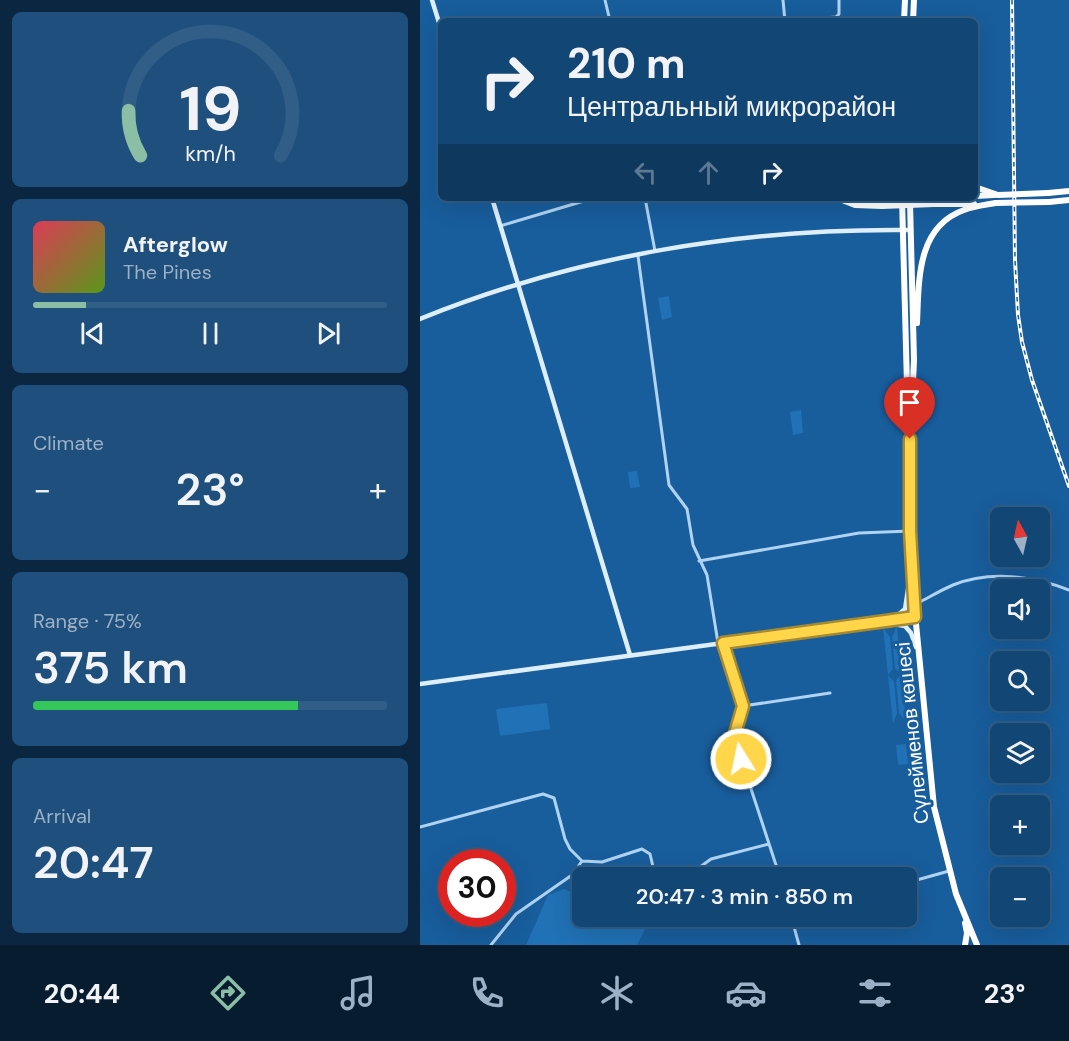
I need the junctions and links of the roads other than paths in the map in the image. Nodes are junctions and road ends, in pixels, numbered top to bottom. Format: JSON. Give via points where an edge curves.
{"nodes":[{"id":1,"x":432,"y":0,"type":"edge"},
{"id":2,"x":605,"y":0,"type":"edge"},
{"id":3,"x":783,"y":0,"type":"edge"},
{"id":4,"x":839,"y":0,"type":"edge"},
{"id":5,"x":905,"y":0,"type":"edge"},
{"id":6,"x":914,"y":0,"type":"edge"},
{"id":7,"x":914,"y":17,"type":"edge"},
{"id":8,"x":609,"y":18,"type":"edge"},
{"id":9,"x":786,"y":18,"type":"edge"},
{"id":10,"x":824,"y":18,"type":"edge"},
{"id":11,"x":904,"y":18,"type":"edge"},
{"id":12,"x":438,"y":19,"type":"edge"},
{"id":13,"x":978,"y":187,"type":"edge"},
{"id":14,"x":1069,"y":191,"type":"edge"},
{"id":15,"x":998,"y":195,"type":"junction"},
{"id":16,"x":978,"y":196,"type":"edge"},
{"id":17,"x":1069,"y":200,"type":"edge"},
{"id":18,"x":493,"y":201,"type":"edge"},
{"id":19,"x":584,"y":201,"type":"edge"},
{"id":20,"x":646,"y":201,"type":"edge"},
{"id":21,"x":845,"y":201,"type":"edge"},
{"id":22,"x":902,"y":201,"type":"edge"},
{"id":23,"x":910,"y":201,"type":"edge"},
{"id":24,"x":917,"y":201,"type":"edge"},
{"id":25,"x":955,"y":201,"type":"edge"},
{"id":26,"x":882,"y":203,"type":"edge"},
{"id":27,"x":996,"y":203,"type":"junction"},
{"id":28,"x":500,"y":226,"type":"junction"},
{"id":29,"x":901,"y":230,"type":"junction"},
{"id":30,"x":910,"y":230,"type":"junction"},
{"id":31,"x":655,"y":251,"type":"junction"},
{"id":32,"x":638,"y":254,"type":"junction"},
{"id":33,"x":518,"y":284,"type":"junction"},
{"id":34,"x":420,"y":319,"type":"edge"},
{"id":35,"x":914,"y":360,"type":"junction"},
{"id":36,"x":910,"y":421,"type":"junction"},
{"id":37,"x":910,"y":531,"type":"junction"},
{"id":38,"x":699,"y":561,"type":"junction"},
{"id":39,"x":912,"y":563,"type":"junction"},
{"id":40,"x":1069,"y":590,"type":"edge"},
{"id":41,"x":914,"y":605,"type":"junction"},
{"id":42,"x":915,"y":617,"type":"junction"},
{"id":43,"x":869,"y":623,"type":"junction"},
{"id":44,"x":720,"y":643,"type":"junction"},
{"id":45,"x":630,"y":655,"type":"junction"},
{"id":46,"x":920,"y":659,"type":"junction"},
{"id":47,"x":420,"y":684,"type":"edge"},
{"id":48,"x":830,"y":693,"type":"dead end"},
{"id":49,"x":743,"y":706,"type":"junction"},
{"id":50,"x":420,"y":826,"type":"edge"},
{"id":51,"x":769,"y":843,"type":"junction"},
{"id":52,"x":582,"y":861,"type":"junction"},
{"id":53,"x":776,"y":865,"type":"joint"},
{"id":54,"x":653,"y":867,"type":"edge"},
{"id":55,"x":700,"y":867,"type":"edge"},
{"id":56,"x":778,"y":867,"type":"edge"},
{"id":57,"x":949,"y":871,"type":"junction"},
{"id":58,"x":917,"y":880,"type":"edge"},
{"id":59,"x":959,"y":903,"type":"junction"},
{"id":60,"x":795,"y":927,"type":"edge"},
{"id":61,"x":490,"y":945,"type":"edge"},
{"id":62,"x":799,"y":945,"type":"edge"},
{"id":63,"x":965,"y":945,"type":"edge"},
{"id":64,"x":977,"y":945,"type":"edge"}],
"edges":[{"from":1,"to":12,"type":"street"},
{"from":2,"to":8,"type":"street"},
{"from":3,"to":9,"type":"street"},
{"from":4,"to":10,"type":"street","via":[[836,17]]},
{"from":5,"to":11,"type":"highway"},
{"from":6,"to":7,"type":"highway"},
{"from":13,"to":15,"type":"highway"},
{"from":14,"to":15,"type":"highway","bridge":true},
{"from":15,"to":16,"type":"highway"},
{"from":17,"to":27,"type":"highway","bridge":true},
{"from":18,"to":28,"type":"street"},
{"from":19,"to":28,"type":"street"},
{"from":20,"to":31,"type":"street"},
{"from":21,"to":26,"type":"highway","via":[[855,205]]},
{"from":22,"to":29,"type":"highway"},
{"from":23,"to":30,"type":"highway"},
{"from":24,"to":26,"type":"highway","bridge":true},
{"from":25,"to":27,"type":"highway"},
{"from":27,"to":35,"type":"highway","via":[[952,215],[930,239],[920,272]]},
{"from":28,"to":33,"type":"street"},
{"from":29,"to":30,"type":"street"},
{"from":29,"to":31,"type":"street","via":[[777,235]]},
{"from":29,"to":36,"type":"highway"},
{"from":30,"to":35,"type":"highway"},
{"from":31,"to":32,"type":"street"},
{"from":32,"to":33,"type":"street"},
{"from":32,"to":38,"type":"street","via":[[669,485],[687,509]]},
{"from":33,"to":34,"type":"street"},
{"from":33,"to":45,"type":"street"},
{"from":35,"to":36,"type":"highway"},
{"from":36,"to":37,"type":"highway","name":"Сүлейменов көшесі"},
{"from":37,"to":38,"type":"street","via":[[859,532]]},
{"from":37,"to":39,"type":"highway","name":"Сүлейменов көшесі"},
{"from":38,"to":44,"type":"street","via":[[706,575]]},
{"from":39,"to":41,"type":"highway","name":"Сүлейменов көшесі"},
{"from":39,"to":43,"type":"street","via":[[905,609],[898,615]]},
{"from":40,"to":41,"type":"street","via":[[1045,581],[982,577],[955,584]]},
{"from":41,"to":42,"type":"highway","name":"Сүлейменов көшесі"},
{"from":42,"to":43,"type":"street"},
{"from":42,"to":46,"type":"highway","name":"Сүлейменов көшесі"},
{"from":43,"to":44,"type":"street"},
{"from":43,"to":46,"type":"street","via":[[905,626]]},
{"from":44,"to":45,"type":"street"},
{"from":44,"to":49,"type":"street"},
{"from":45,"to":47,"type":"street"},
{"from":46,"to":57,"type":"highway","name":"Сүлейменов көшесі","via":[[931,784]]},
{"from":48,"to":49,"type":"street"},
{"from":49,"to":51,"type":"street","via":[[734,737]]},
{"from":50,"to":52,"type":"street","via":[[543,794],[554,798],[565,839]]},
{"from":51,"to":53,"type":"street"},
{"from":51,"to":55,"type":"street","via":[[711,859]]},
{"from":52,"to":54,"type":"street","via":[[602,862],[642,849],[650,854]]},
{"from":52,"to":61,"type":"street","via":[[572,875],[516,914]]},
{"from":53,"to":56,"type":"street"},
{"from":57,"to":58,"type":"street"},
{"from":57,"to":59,"type":"highway","name":"Сүлейменов көшесі"},
{"from":59,"to":63,"type":"highway","via":[[966,927]]},
{"from":59,"to":64,"type":"highway","name":"Сүлейменов көшесі"},
{"from":60,"to":62,"type":"street"}]}
